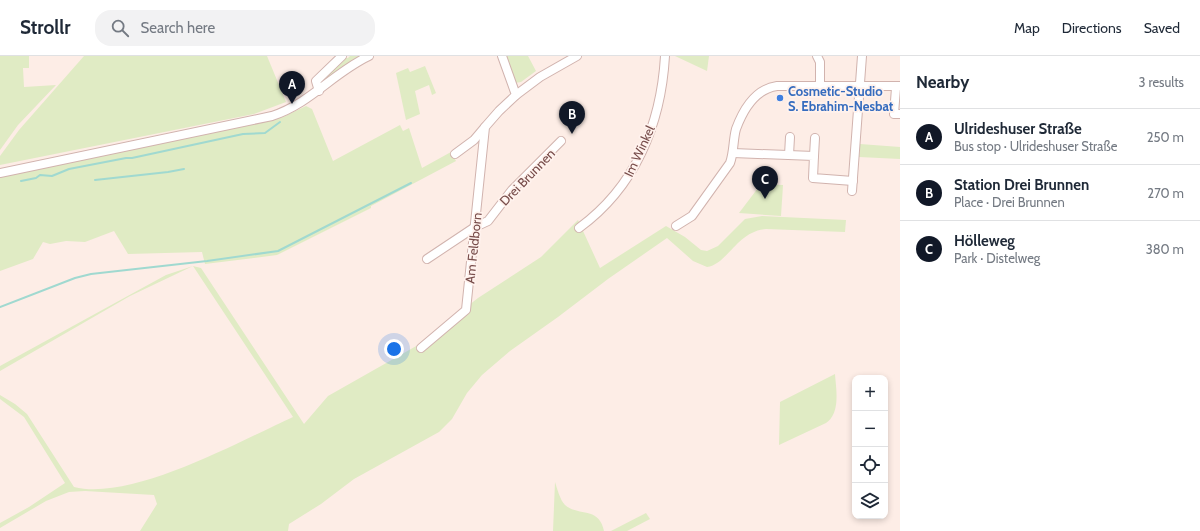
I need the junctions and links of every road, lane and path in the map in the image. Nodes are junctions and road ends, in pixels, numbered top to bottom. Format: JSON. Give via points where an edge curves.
{"nodes":[{"id":1,"x":342,"y":56,"type":"edge"},
{"id":2,"x":369,"y":56,"type":"edge"},
{"id":3,"x":502,"y":56,"type":"edge"},
{"id":4,"x":577,"y":56,"type":"edge"},
{"id":5,"x":665,"y":56,"type":"edge"},
{"id":6,"x":817,"y":56,"type":"edge"},
{"id":7,"x":862,"y":56,"type":"edge"},
{"id":8,"x":820,"y":86,"type":"junction"},
{"id":9,"x":860,"y":86,"type":"junction"},
{"id":10,"x":898,"y":87,"type":"edge"},
{"id":11,"x":319,"y":91,"type":"junction"},
{"id":12,"x":516,"y":95,"type":"junction"},
{"id":13,"x":897,"y":106,"type":"edge"},
{"id":14,"x":900,"y":114,"type":"edge"},
{"id":15,"x":485,"y":127,"type":"junction"},
{"id":16,"x":790,"y":137,"type":"dead end"},
{"id":17,"x":815,"y":138,"type":"dead end"},
{"id":18,"x":562,"y":141,"type":"dead end"},
{"id":19,"x":733,"y":153,"type":"junction"},
{"id":20,"x":455,"y":154,"type":"dead end"},
{"id":21,"x":789,"y":155,"type":"junction"},
{"id":22,"x":814,"y":156,"type":"junction"},
{"id":23,"x":0,"y":173,"type":"edge"},
{"id":24,"x":853,"y":181,"type":"junction"},
{"id":25,"x":852,"y":191,"type":"dead end"},
{"id":26,"x":676,"y":226,"type":"dead end"},
{"id":27,"x":475,"y":227,"type":"junction"},
{"id":28,"x":579,"y":228,"type":"dead end"},
{"id":29,"x":427,"y":258,"type":"dead end"},
{"id":30,"x":421,"y":348,"type":"dead end"}],
"edges":[{"from":1,"to":11,"type":"street","via":[[316,81]]},
{"from":2,"to":11,"type":"street"},
{"from":3,"to":12,"type":"street"},
{"from":4,"to":12,"type":"street","via":[[545,74]]},
{"from":5,"to":28,"type":"street","name":"Im Winkel","via":[[658,107],[639,158],[612,200]]},
{"from":6,"to":8,"type":"street","via":[[820,62]]},
{"from":7,"to":9,"type":"street"},
{"from":8,"to":9,"type":"street"},
{"from":8,"to":19,"type":"street","via":[[773,87],[757,95],[736,130]]},
{"from":9,"to":10,"type":"street"},
{"from":9,"to":24,"type":"street"},
{"from":10,"to":13,"type":"street"},
{"from":11,"to":23,"type":"street","via":[[289,110],[255,120]]},
{"from":12,"to":15,"type":"street"},
{"from":13,"to":14,"type":"street","via":[[894,114]]},
{"from":15,"to":20,"type":"street","via":[[474,140]]},
{"from":15,"to":27,"type":"street","name":"Am Feldborn"},
{"from":16,"to":21,"type":"street"},
{"from":17,"to":22,"type":"street"},
{"from":18,"to":27,"type":"street","name":"Drei Brunnen","via":[[512,190],[488,221]]},
{"from":19,"to":21,"type":"street"},
{"from":19,"to":26,"type":"street","via":[[730,163],[692,216]]},
{"from":21,"to":22,"type":"street"},
{"from":22,"to":24,"type":"street","via":[[812,178]]},
{"from":24,"to":25,"type":"street"},
{"from":27,"to":29,"type":"street","name":"Drei Brunnen"},
{"from":27,"to":30,"type":"street","name":"Am Feldborn","via":[[466,310]]}]}
